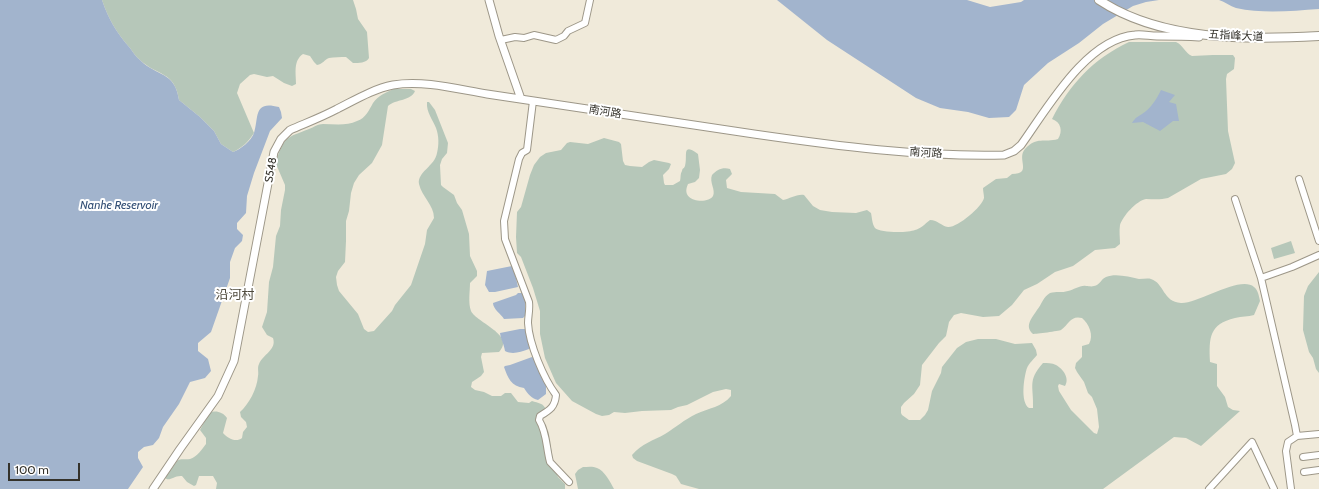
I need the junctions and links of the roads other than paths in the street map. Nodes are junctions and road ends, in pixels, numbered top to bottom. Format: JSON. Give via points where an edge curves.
{"nodes":[{"id":1,"x":489,"y":0,"type":"edge"},
{"id":2,"x":590,"y":0,"type":"edge"},
{"id":3,"x":1099,"y":0,"type":"edge"},
{"id":4,"x":1319,"y":36,"type":"edge"},
{"id":5,"x":1224,"y":37,"type":"junction"},
{"id":6,"x":501,"y":40,"type":"junction"},
{"id":7,"x":521,"y":99,"type":"junction"},
{"id":8,"x":533,"y":101,"type":"junction"},
{"id":9,"x":579,"y":108,"type":"joint"},
{"id":10,"x":1299,"y":179,"type":"dead end"},
{"id":11,"x":1235,"y":199,"type":"dead end"},
{"id":12,"x":1319,"y":241,"type":"edge"},
{"id":13,"x":1319,"y":255,"type":"edge"},
{"id":14,"x":1261,"y":278,"type":"junction"},
{"id":15,"x":1319,"y":434,"type":"edge"},
{"id":16,"x":1297,"y":436,"type":"junction"},
{"id":17,"x":1319,"y":455,"type":"edge"},
{"id":18,"x":1303,"y":457,"type":"dead end"},
{"id":19,"x":1319,"y":470,"type":"edge"},
{"id":20,"x":1304,"y":472,"type":"dead end"},
{"id":21,"x":569,"y":482,"type":"dead end"},
{"id":22,"x":153,"y":489,"type":"edge"},
{"id":23,"x":1209,"y":489,"type":"edge"},
{"id":24,"x":1274,"y":489,"type":"edge"},
{"id":25,"x":1291,"y":489,"type":"edge"}],
"edges":[{"from":1,"to":6,"type":"street"},
{"from":2,"to":6,"type":"street","via":[[585,23],[556,40],[534,35]]},
{"from":3,"to":5,"type":"main road","name":"五指峰大道","via":[[1129,16],[1155,25]]},
{"from":4,"to":5,"type":"main road","name":"五指峰大道"},
{"from":5,"to":9,"type":"street","name":"南河路","via":[[1135,35],[1124,37],[1104,47],[1084,63],[1055,94],[1021,145],[1004,155],[871,149]]},
{"from":6,"to":7,"type":"street"},
{"from":7,"to":8,"type":"street","name":"S548"},
{"from":7,"to":22,"type":"street","name":"S548","via":[[440,86],[394,85],[374,91],[290,130],[281,139],[274,152],[234,361],[218,396]]},
{"from":8,"to":9,"type":"street","name":"S548"},
{"from":8,"to":21,"type":"street","via":[[527,150],[519,159],[504,221],[505,239],[529,302],[528,323],[534,351],[556,395],[552,409],[540,416],[539,420],[546,434],[550,462]]},
{"from":10,"to":12,"type":"street"},
{"from":11,"to":14,"type":"street"},
{"from":13,"to":14,"type":"street"},
{"from":14,"to":16,"type":"street"},
{"from":15,"to":16,"type":"street"},
{"from":16,"to":25,"type":"street","via":[[1288,442],[1286,451]]},
{"from":17,"to":18,"type":"street"},
{"from":19,"to":20,"type":"street"},
{"from":23,"to":24,"type":"street","via":[[1252,442]]}]}
